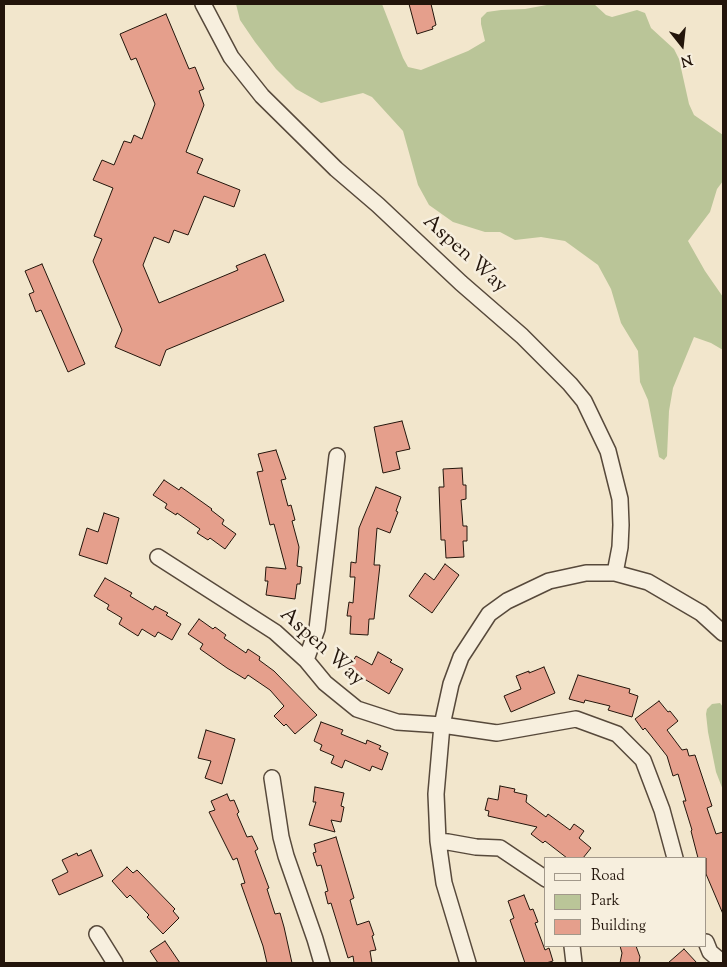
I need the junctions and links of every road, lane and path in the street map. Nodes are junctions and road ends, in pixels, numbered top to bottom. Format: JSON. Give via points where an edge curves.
{"nodes":[{"id":1,"x":203,"y":4,"type":"edge"},
{"id":2,"x":336,"y":456,"type":"dead end"},
{"id":3,"x":158,"y":557,"type":"dead end"},
{"id":4,"x":615,"y":573,"type":"junction"},
{"id":5,"x":723,"y":633,"type":"edge"},
{"id":6,"x":306,"y":660,"type":"junction"},
{"id":7,"x":442,"y":724,"type":"junction"},
{"id":8,"x":272,"y":778,"type":"dead end"},
{"id":9,"x":438,"y":842,"type":"junction"},
{"id":10,"x":675,"y":857,"type":"edge"},
{"id":11,"x":544,"y":878,"type":"edge"},
{"id":12,"x":97,"y":934,"type":"dead end"},
{"id":13,"x":707,"y":944,"type":"edge"},
{"id":14,"x":572,"y":947,"type":"edge"},
{"id":15,"x":115,"y":963,"type":"edge"},
{"id":16,"x":322,"y":963,"type":"edge"},
{"id":17,"x":468,"y":963,"type":"edge"},
{"id":18,"x":574,"y":963,"type":"edge"},
{"id":19,"x":723,"y":963,"type":"edge"}],
"edges":[{"from":1,"to":4,"type":"street","name":"Aspen Way","via":[[231,57],[262,96],[336,169],[522,336],[584,402],[608,451],[620,499],[620,547]]},
{"from":2,"to":6,"type":"street","via":[[317,629]]},
{"from":3,"to":6,"type":"street","name":"Aspen Way","via":[[276,632]]},
{"from":4,"to":5,"type":"street","via":[[648,582],[701,613]]},
{"from":4,"to":7,"type":"street","via":[[549,581],[507,601],[489,614],[461,657]]},
{"from":6,"to":7,"type":"street","name":"Aspen Way","via":[[325,683],[357,709],[397,722]]},
{"from":7,"to":9,"type":"street","via":[[436,794]]},
{"from":7,"to":10,"type":"street","name":"Aspen Way","via":[[497,733],[576,719],[616,734],[642,760],[662,810]]},
{"from":8,"to":16,"type":"street","via":[[286,856]]},
{"from":9,"to":11,"type":"street","via":[[500,848]]},
{"from":9,"to":17,"type":"street","via":[[444,883]]},
{"from":12,"to":15,"type":"street"},
{"from":13,"to":19,"type":"street","via":[[710,952]]},
{"from":14,"to":18,"type":"street"}]}
